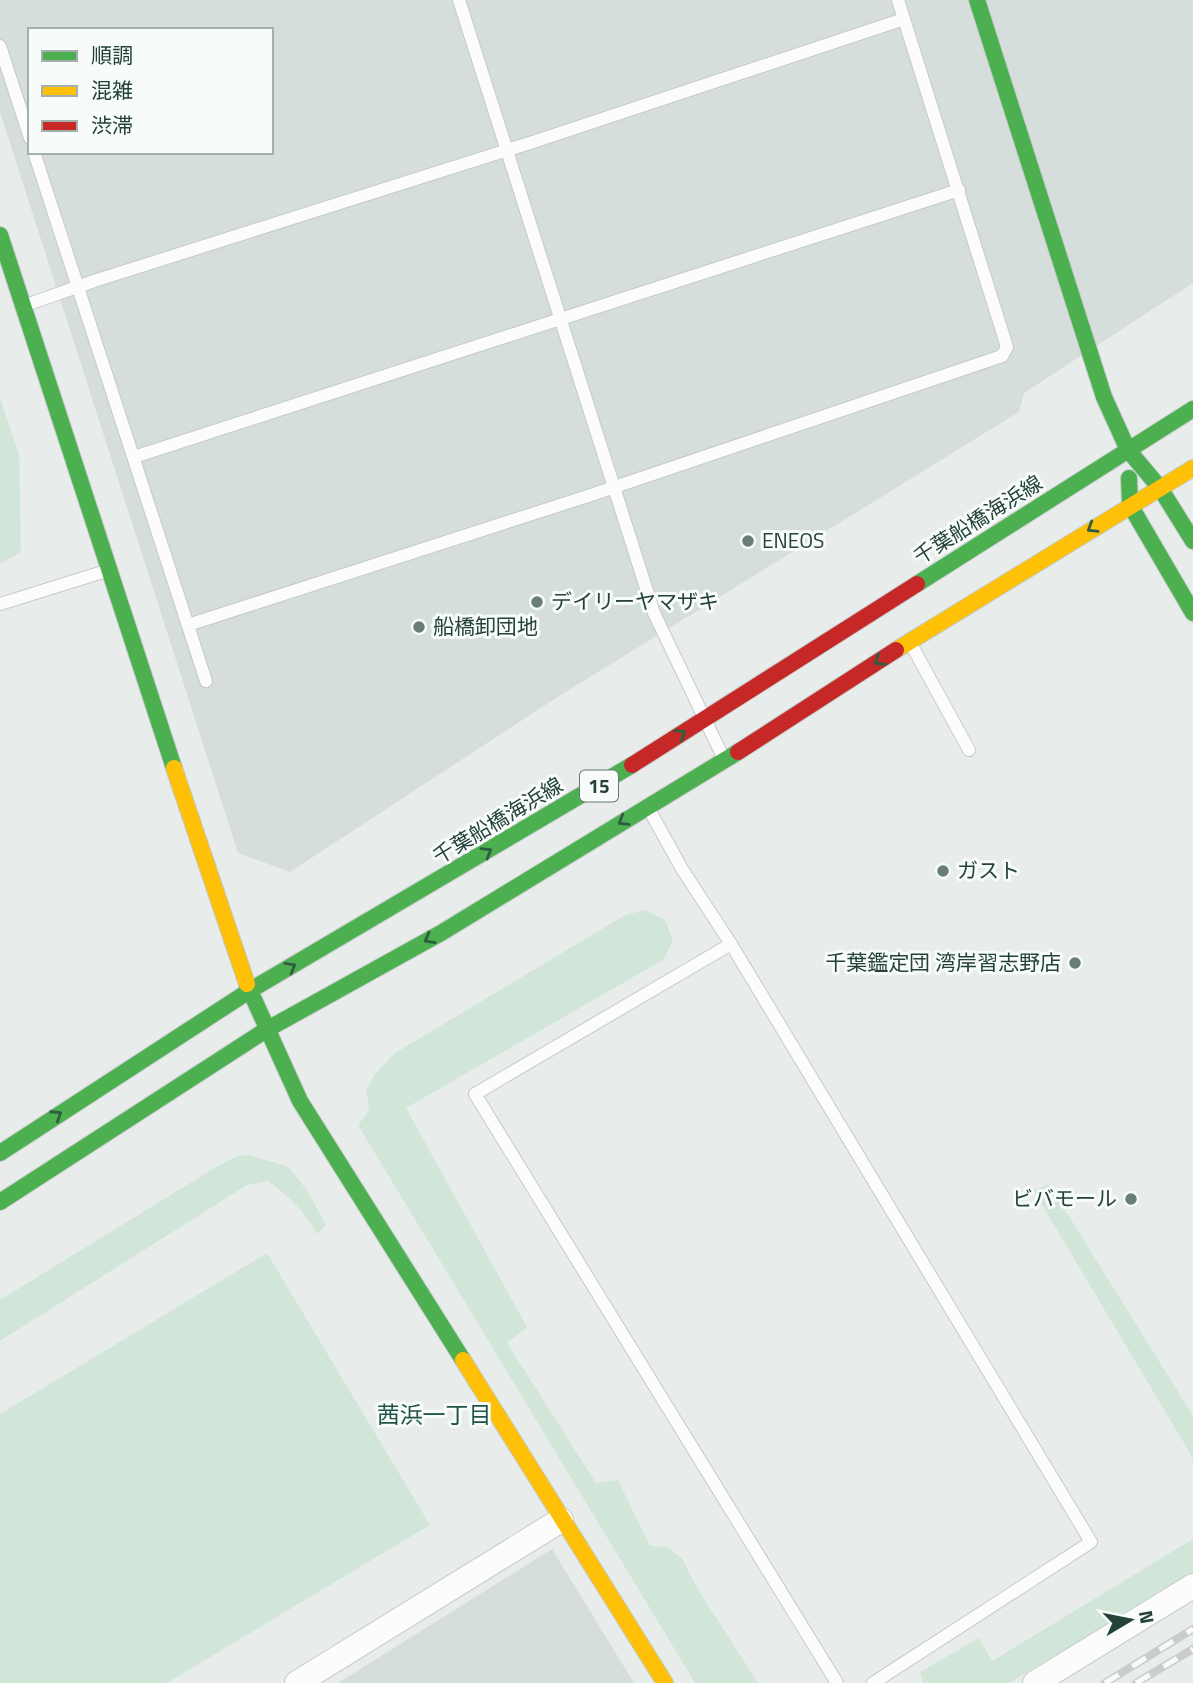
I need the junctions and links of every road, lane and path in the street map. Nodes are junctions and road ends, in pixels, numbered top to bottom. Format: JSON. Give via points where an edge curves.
{"nodes":[{"id":1,"x":459,"y":0,"type":"edge"},
{"id":2,"x":898,"y":0,"type":"edge"},
{"id":3,"x":977,"y":0,"type":"edge"},
{"id":4,"x":904,"y":19,"type":"junction"},
{"id":5,"x":0,"y":46,"type":"edge"},
{"id":6,"x":28,"y":132,"type":"edge"},
{"id":7,"x":507,"y":150,"type":"junction"},
{"id":8,"x":35,"y":154,"type":"edge"},
{"id":9,"x":959,"y":190,"type":"junction"},
{"id":10,"x":0,"y":234,"type":"edge"},
{"id":11,"x":78,"y":286,"type":"junction"},
{"id":12,"x":23,"y":306,"type":"junction"},
{"id":13,"x":560,"y":317,"type":"junction"},
{"id":14,"x":1193,"y":410,"type":"edge"},
{"id":15,"x":1128,"y":450,"type":"junction"},
{"id":16,"x":134,"y":457,"type":"junction"},
{"id":17,"x":1193,"y":468,"type":"edge"},
{"id":18,"x":615,"y":488,"type":"junction"},
{"id":19,"x":1160,"y":488,"type":"junction"},
{"id":20,"x":1130,"y":505,"type":"junction"},
{"id":21,"x":1193,"y":541,"type":"edge"},
{"id":22,"x":110,"y":569,"type":"junction"},
{"id":23,"x":0,"y":604,"type":"edge"},
{"id":24,"x":1193,"y":613,"type":"edge"},
{"id":25,"x":188,"y":625,"type":"junction"},
{"id":26,"x":909,"y":642,"type":"junction"},
{"id":27,"x":206,"y":681,"type":"dead end"},
{"id":28,"x":704,"y":719,"type":"junction"},
{"id":29,"x":969,"y":750,"type":"dead end"},
{"id":30,"x":724,"y":760,"type":"junction"},
{"id":31,"x":648,"y":806,"type":"junction"},
{"id":32,"x":731,"y":944,"type":"junction"},
{"id":33,"x":249,"y":991,"type":"junction"},
{"id":34,"x":266,"y":1030,"type":"junction"},
{"id":35,"x":0,"y":1153,"type":"edge"},
{"id":36,"x":0,"y":1202,"type":"edge"},
{"id":37,"x":561,"y":1520,"type":"junction"},
{"id":38,"x":1193,"y":1586,"type":"edge"},
{"id":39,"x":307,"y":1680,"type":"edge"},
{"id":40,"x":665,"y":1683,"type":"edge"},
{"id":41,"x":837,"y":1683,"type":"edge"},
{"id":42,"x":873,"y":1683,"type":"edge"},
{"id":43,"x":1034,"y":1683,"type":"edge"}],
"edges":[{"from":1,"to":7,"type":"lane"},
{"from":2,"to":4,"type":"lane"},
{"from":3,"to":15,"type":"main road","via":[[1104,397]]},
{"from":4,"to":7,"type":"lane"},
{"from":4,"to":9,"type":"lane"},
{"from":5,"to":6,"type":"lane"},
{"from":7,"to":11,"type":"lane"},
{"from":7,"to":13,"type":"lane"},
{"from":8,"to":11,"type":"lane"},
{"from":9,"to":13,"type":"lane"},
{"from":9,"to":18,"type":"lane","via":[[1007,347],[1002,356]]},
{"from":10,"to":12,"type":"main road"},
{"from":11,"to":12,"type":"lane"},
{"from":11,"to":16,"type":"lane"},
{"from":12,"to":22,"type":"main road"},
{"from":13,"to":16,"type":"lane"},
{"from":13,"to":18,"type":"lane"},
{"from":14,"to":15,"type":"main road","name":"千葉船橋海浜線","number":"15"},
{"from":15,"to":19,"type":"main road"},
{"from":15,"to":20,"type":"main road"},
{"from":15,"to":28,"type":"main road","name":"千葉船橋海浜線","number":"15"},
{"from":16,"to":25,"type":"lane"},
{"from":17,"to":19,"type":"main road","number":"15"},
{"from":18,"to":25,"type":"lane"},
{"from":18,"to":28,"type":"lane","via":[[654,613]]},
{"from":19,"to":20,"type":"main road","number":"15"},
{"from":19,"to":21,"type":"main road"},
{"from":20,"to":24,"type":"main road"},
{"from":20,"to":26,"type":"main road","number":"15","one_way":true},
{"from":22,"to":23,"type":"lane"},
{"from":22,"to":33,"type":"main road"},
{"from":25,"to":27,"type":"lane"},
{"from":26,"to":29,"type":"lane"},
{"from":26,"to":30,"type":"main road","number":"15","one_way":true},
{"from":28,"to":30,"type":"lane"},
{"from":33,"to":28,"type":"main road","name":"千葉船橋海浜線","number":"15","one_way":true,"via":[[593,790]]},
{"from":30,"to":31,"type":"main road","number":"15"},
{"from":31,"to":32,"type":"lane"},
{"from":31,"to":34,"type":"main road","number":"15","one_way":true,"via":[[440,933]]},
{"from":32,"to":41,"type":"lane","via":[[475,1094]]},
{"from":32,"to":42,"type":"lane","via":[[1091,1542]]},
{"from":33,"to":34,"type":"main road"},
{"from":35,"to":33,"type":"main road","name":"千葉船橋海浜線","number":"15","one_way":true},
{"from":34,"to":36,"type":"main road","number":"15"},
{"from":34,"to":37,"type":"main road","via":[[300,1101]]},
{"from":37,"to":39,"type":"street"},
{"from":37,"to":40,"type":"main road"},
{"from":38,"to":43,"type":"street"}]}
